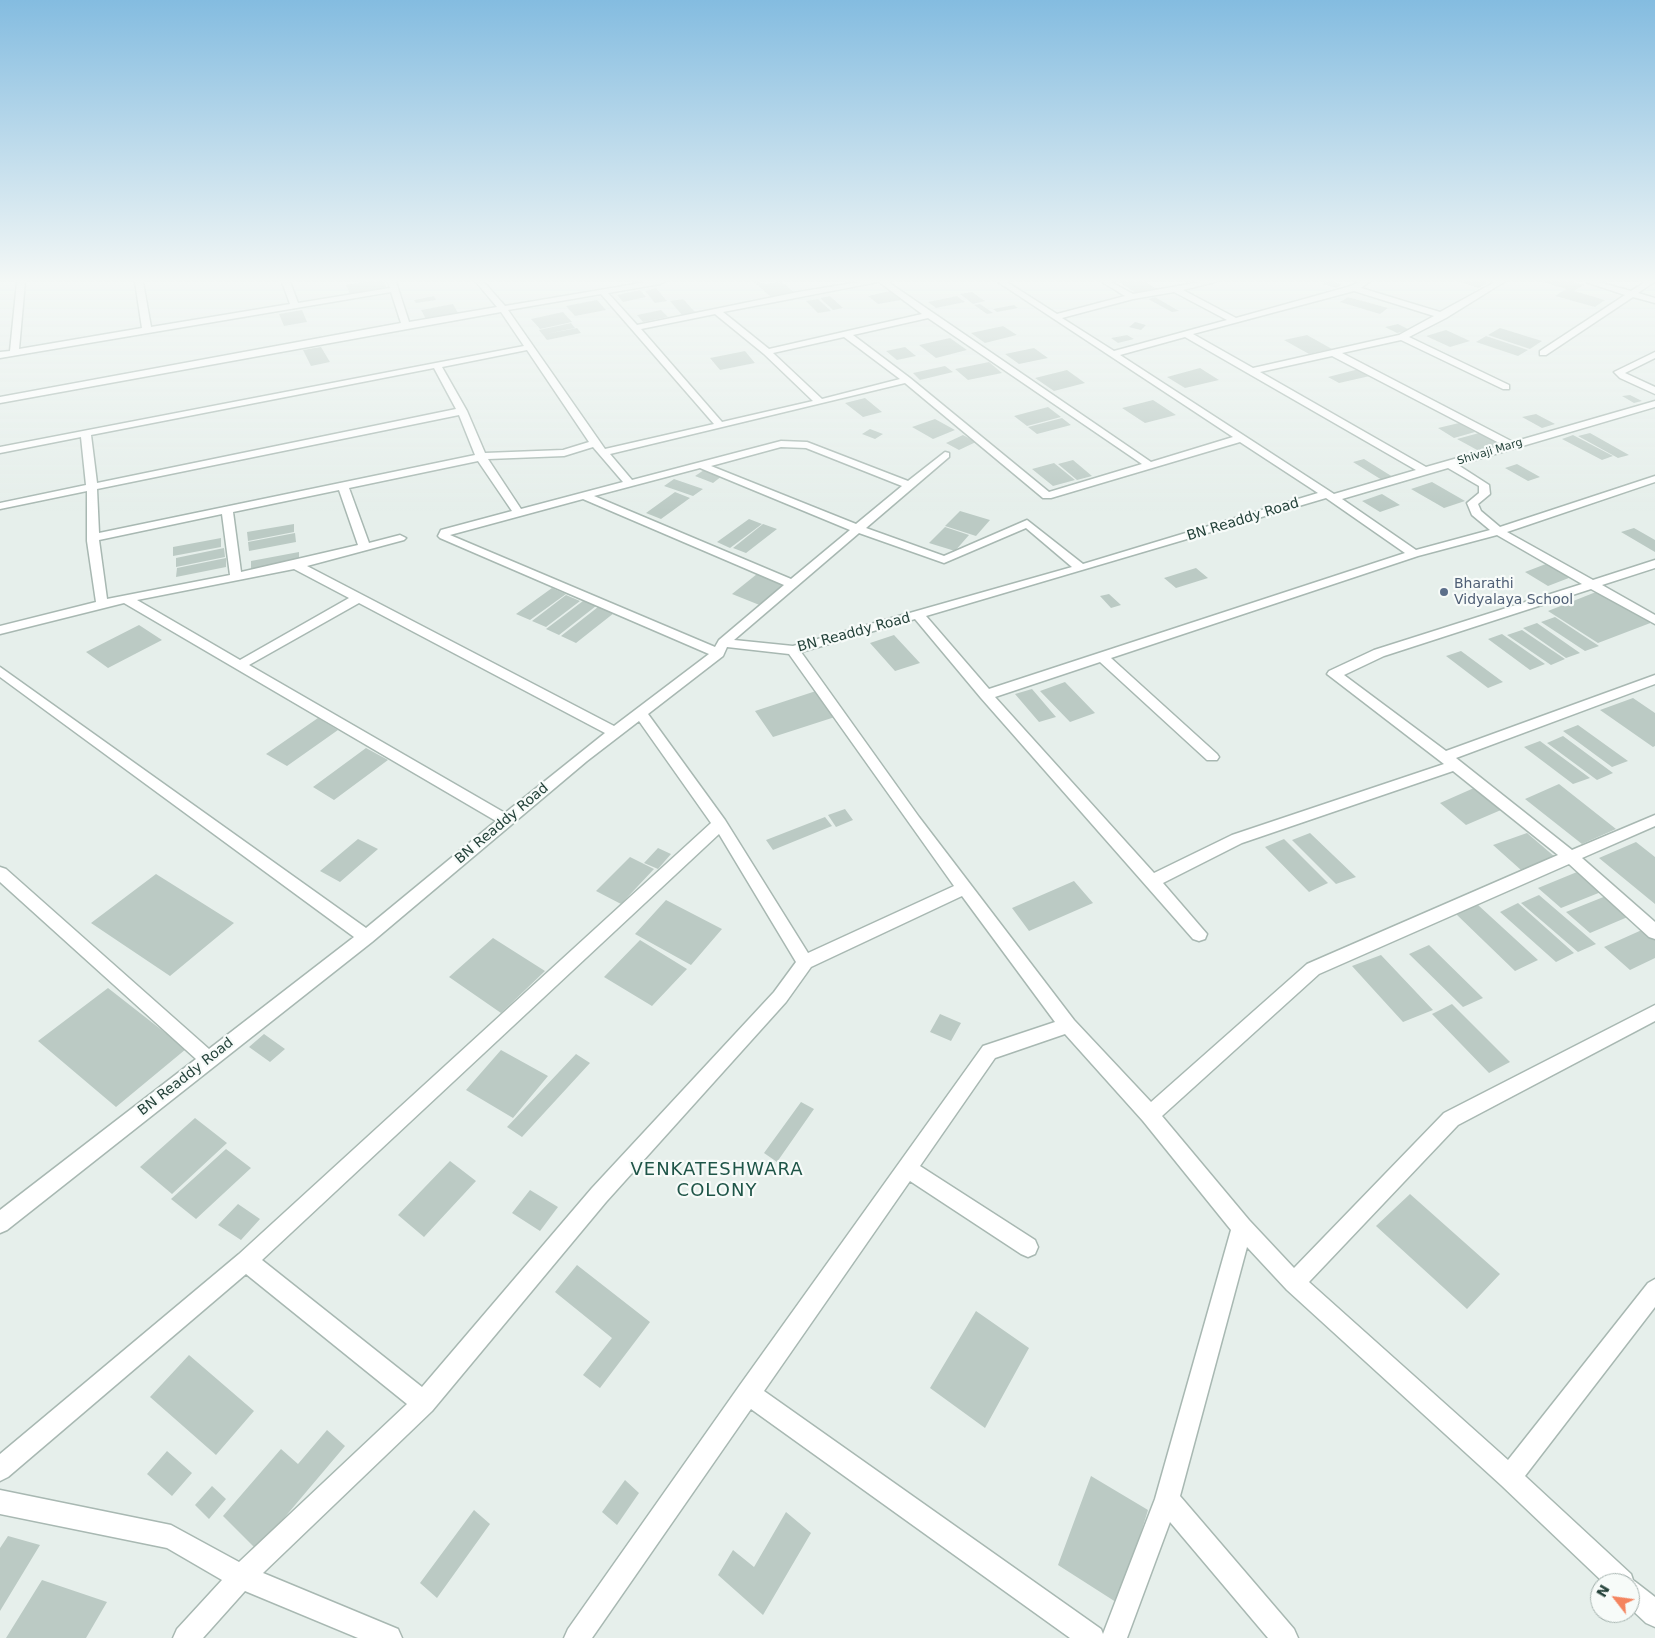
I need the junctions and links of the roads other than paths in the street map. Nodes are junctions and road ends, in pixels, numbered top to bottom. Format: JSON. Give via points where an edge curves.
{"nodes":[{"id":1,"x":225,"y":358,"type":"edge"},
{"id":2,"x":469,"y":358,"type":"edge"},
{"id":3,"x":537,"y":358,"type":"edge"},
{"id":4,"x":661,"y":358,"type":"edge"},
{"id":5,"x":774,"y":358,"type":"edge"},
{"id":6,"x":878,"y":358,"type":"edge"},
{"id":7,"x":993,"y":358,"type":"edge"},
{"id":8,"x":1119,"y":358,"type":"edge"},
{"id":9,"x":1229,"y":358,"type":"edge"},
{"id":10,"x":1311,"y":358,"type":"edge"},
{"id":11,"x":1344,"y":358,"type":"edge"},
{"id":12,"x":1447,"y":358,"type":"edge"},
{"id":13,"x":1646,"y":358,"type":"edge"},
{"id":14,"x":436,"y":364,"type":"junction"},
{"id":15,"x":1253,"y":372,"type":"junction"},
{"id":16,"x":907,"y":380,"type":"junction"},
{"id":17,"x":1506,"y":387,"type":"dead end"},
{"id":18,"x":1655,"y":391,"type":"edge"},
{"id":19,"x":0,"y":400,"type":"edge"},
{"id":20,"x":820,"y":402,"type":"junction"},
{"id":21,"x":1655,"y":404,"type":"edge"},
{"id":22,"x":462,"y":411,"type":"junction"},
{"id":23,"x":720,"y":425,"type":"junction"},
{"id":24,"x":86,"y":433,"type":"junction"},
{"id":25,"x":1241,"y":438,"type":"junction"},
{"id":26,"x":595,"y":443,"type":"junction"},
{"id":27,"x":1510,"y":445,"type":"junction"},
{"id":28,"x":0,"y":450,"type":"edge"},
{"id":29,"x":605,"y":452,"type":"junction"},
{"id":30,"x":945,"y":455,"type":"dead end"},
{"id":31,"x":481,"y":457,"type":"junction"},
{"id":32,"x":1449,"y":464,"type":"junction"},
{"id":33,"x":702,"y":466,"type":"junction"},
{"id":34,"x":1151,"y":466,"type":"junction"},
{"id":35,"x":1425,"y":471,"type":"junction"},
{"id":36,"x":1655,"y":479,"type":"edge"},
{"id":37,"x":630,"y":484,"type":"junction"},
{"id":38,"x":910,"y":485,"type":"junction"},
{"id":39,"x":343,"y":486,"type":"junction"},
{"id":40,"x":92,"y":487,"type":"junction"},
{"id":41,"x":582,"y":495,"type":"junction"},
{"id":42,"x":1330,"y":496,"type":"junction"},
{"id":43,"x":0,"y":506,"type":"edge"},
{"id":44,"x":227,"y":509,"type":"junction"},
{"id":45,"x":518,"y":512,"type":"junction"},
{"id":46,"x":858,"y":529,"type":"junction"},
{"id":47,"x":1498,"y":531,"type":"junction"},
{"id":48,"x":93,"y":538,"type":"junction"},
{"id":49,"x":400,"y":538,"type":"dead end"},
{"id":50,"x":364,"y":546,"type":"junction"},
{"id":51,"x":1414,"y":554,"type":"junction"},
{"id":52,"x":1655,"y":564,"type":"edge"},
{"id":53,"x":296,"y":565,"type":"junction"},
{"id":54,"x":1081,"y":568,"type":"junction"},
{"id":55,"x":236,"y":576,"type":"junction"},
{"id":56,"x":793,"y":584,"type":"junction"},
{"id":57,"x":1593,"y":584,"type":"junction"},
{"id":58,"x":358,"y":598,"type":"junction"},
{"id":59,"x":126,"y":599,"type":"junction"},
{"id":60,"x":102,"y":604,"type":"junction"},
{"id":61,"x":918,"y":616,"type":"junction"},
{"id":62,"x":1655,"y":620,"type":"edge"},
{"id":63,"x":0,"y":630,"type":"edge"},
{"id":64,"x":720,"y":648,"type":"junction"},
{"id":65,"x":793,"y":650,"type":"junction"},
{"id":66,"x":1102,"y":657,"type":"junction"},
{"id":67,"x":240,"y":665,"type":"junction"},
{"id":68,"x":0,"y":671,"type":"edge"},
{"id":69,"x":1655,"y":679,"type":"edge"},
{"id":70,"x":986,"y":695,"type":"junction"},
{"id":71,"x":640,"y":712,"type":"junction"},
{"id":72,"x":617,"y":733,"type":"junction"},
{"id":73,"x":1212,"y":757,"type":"dead end"},
{"id":74,"x":1450,"y":761,"type":"junction"},
{"id":75,"x":507,"y":820,"type":"junction"},
{"id":76,"x":1655,"y":820,"type":"edge"},
{"id":77,"x":720,"y":824,"type":"junction"},
{"id":78,"x":1571,"y":857,"type":"junction"},
{"id":79,"x":0,"y":873,"type":"edge"},
{"id":80,"x":1151,"y":882,"type":"junction"},
{"id":81,"x":964,"y":888,"type":"junction"},
{"id":82,"x":1655,"y":932,"type":"edge"},
{"id":83,"x":1199,"y":934,"type":"dead end"},
{"id":84,"x":366,"y":936,"type":"junction"},
{"id":85,"x":805,"y":962,"type":"junction"},
{"id":86,"x":1655,"y":1012,"type":"edge"},
{"id":87,"x":1068,"y":1025,"type":"junction"},
{"id":88,"x":208,"y":1059,"type":"junction"},
{"id":89,"x":1150,"y":1115,"type":"junction"},
{"id":90,"x":907,"y":1168,"type":"junction"},
{"id":91,"x":0,"y":1223,"type":"edge"},
{"id":92,"x":1242,"y":1227,"type":"junction"},
{"id":93,"x":1028,"y":1247,"type":"dead end"},
{"id":94,"x":246,"y":1261,"type":"junction"},
{"id":95,"x":1294,"y":1283,"type":"junction"},
{"id":96,"x":1655,"y":1290,"type":"edge"},
{"id":97,"x":748,"y":1393,"type":"junction"},
{"id":98,"x":424,"y":1403,"type":"junction"},
{"id":99,"x":0,"y":1469,"type":"edge"},
{"id":100,"x":1509,"y":1477,"type":"junction"},
{"id":101,"x":1167,"y":1499,"type":"junction"},
{"id":102,"x":0,"y":1502,"type":"edge"},
{"id":103,"x":1611,"y":1573,"type":"edge"},
{"id":104,"x":241,"y":1577,"type":"junction"},
{"id":105,"x":1640,"y":1600,"type":"edge"},
{"id":106,"x":1655,"y":1614,"type":"edge"},
{"id":107,"x":186,"y":1638,"type":"edge"},
{"id":108,"x":389,"y":1638,"type":"edge"},
{"id":109,"x":577,"y":1638,"type":"edge"},
{"id":110,"x":1092,"y":1638,"type":"edge"},
{"id":111,"x":1114,"y":1638,"type":"edge"},
{"id":112,"x":1285,"y":1638,"type":"edge"}],
"edges":[{"from":1,"to":19,"type":"street"},
{"from":2,"to":14,"type":"street"},
{"from":3,"to":26,"type":"street"},
{"from":4,"to":23,"type":"street"},
{"from":5,"to":20,"type":"street"},
{"from":6,"to":16,"type":"street"},
{"from":7,"to":34,"type":"street"},
{"from":8,"to":25,"type":"street","name":"BN Readdy Road"},
{"from":9,"to":15,"type":"street"},
{"from":10,"to":15,"type":"street"},
{"from":11,"to":27,"type":"street"},
{"from":12,"to":17,"type":"street"},
{"from":13,"to":18,"type":"street","via":[[1619,372]]},
{"from":14,"to":22,"type":"street"},
{"from":14,"to":24,"type":"street"},
{"from":15,"to":35,"type":"street"},
{"from":16,"to":20,"type":"street"},
{"from":16,"to":34,"type":"street","via":[[1048,496]]},
{"from":20,"to":23,"type":"street"},
{"from":21,"to":27,"type":"street","name":"Shivaji Marg"},
{"from":22,"to":31,"type":"street"},
{"from":22,"to":40,"type":"street"},
{"from":23,"to":29,"type":"street"},
{"from":24,"to":28,"type":"street"},
{"from":24,"to":40,"type":"street"},
{"from":25,"to":34,"type":"street"},
{"from":25,"to":42,"type":"street","name":"BN Readdy Road"},
{"from":26,"to":29,"type":"street"},
{"from":26,"to":31,"type":"street","via":[[564,453]]},
{"from":27,"to":32,"type":"street","name":"Shivaji Marg"},
{"from":29,"to":37,"type":"street"},
{"from":30,"to":38,"type":"street"},
{"from":31,"to":39,"type":"street"},
{"from":31,"to":45,"type":"street"},
{"from":32,"to":35,"type":"street","name":"Shivaji Marg"},
{"from":32,"to":47,"type":"street","via":[[1484,485],[1485,494],[1472,503],[1476,513]]},
{"from":33,"to":37,"type":"street"},
{"from":33,"to":38,"type":"street","via":[[793,442]]},
{"from":33,"to":46,"type":"street"},
{"from":35,"to":42,"type":"street","name":"Shivaji Marg"},
{"from":36,"to":47,"type":"street"},
{"from":37,"to":41,"type":"street"},
{"from":38,"to":46,"type":"street"},
{"from":39,"to":44,"type":"street"},
{"from":39,"to":50,"type":"street"},
{"from":40,"to":43,"type":"street"},
{"from":40,"to":48,"type":"street"},
{"from":41,"to":45,"type":"street"},
{"from":41,"to":56,"type":"street"},
{"from":42,"to":51,"type":"street"},
{"from":42,"to":54,"type":"street","name":"BN Readdy Road"},
{"from":44,"to":48,"type":"street"},
{"from":44,"to":55,"type":"street"},
{"from":45,"to":64,"type":"street","via":[[451,528],[444,536]]},
{"from":46,"to":54,"type":"street","via":[[944,560],[1027,523]]},
{"from":46,"to":56,"type":"street"},
{"from":47,"to":51,"type":"street"},
{"from":47,"to":57,"type":"street"},
{"from":48,"to":60,"type":"street"},
{"from":49,"to":50,"type":"street"},
{"from":50,"to":53,"type":"street"},
{"from":51,"to":66,"type":"street"},
{"from":52,"to":57,"type":"street"},
{"from":53,"to":55,"type":"street"},
{"from":53,"to":58,"type":"street"},
{"from":54,"to":61,"type":"street","name":"BN Readdy Road"},
{"from":55,"to":59,"type":"street"},
{"from":56,"to":64,"type":"street"},
{"from":57,"to":62,"type":"street"},
{"from":57,"to":74,"type":"street","via":[[1379,653],[1334,674]]},
{"from":58,"to":67,"type":"street"},
{"from":58,"to":72,"type":"street"},
{"from":59,"to":60,"type":"street"},
{"from":59,"to":67,"type":"street"},
{"from":60,"to":63,"type":"street"},
{"from":61,"to":65,"type":"street","name":"BN Readdy Road"},
{"from":61,"to":70,"type":"street"},
{"from":64,"to":65,"type":"street","name":"BN Readdy Road"},
{"from":64,"to":71,"type":"street","name":"BN Readdy Road"},
{"from":65,"to":81,"type":"street"},
{"from":66,"to":70,"type":"street"},
{"from":66,"to":73,"type":"street"},
{"from":67,"to":75,"type":"street"},
{"from":68,"to":84,"type":"street"},
{"from":69,"to":74,"type":"street"},
{"from":70,"to":80,"type":"street"},
{"from":71,"to":72,"type":"street","name":"BN Readdy Road"},
{"from":71,"to":77,"type":"street"},
{"from":72,"to":75,"type":"street","name":"BN Readdy Road"},
{"from":74,"to":78,"type":"street"},
{"from":74,"to":80,"type":"street","via":[[1237,839]]},
{"from":75,"to":84,"type":"street","name":"BN Readdy Road"},
{"from":76,"to":78,"type":"street"},
{"from":77,"to":85,"type":"street"},
{"from":77,"to":94,"type":"street"},
{"from":78,"to":82,"type":"street"},
{"from":78,"to":89,"type":"street","via":[[1313,969]]},
{"from":79,"to":88,"type":"street"},
{"from":80,"to":83,"type":"street"},
{"from":81,"to":85,"type":"street"},
{"from":81,"to":87,"type":"street"},
{"from":84,"to":88,"type":"street","name":"BN Readdy Road"},
{"from":85,"to":98,"type":"street","via":[[780,997],[599,1195]]},
{"from":86,"to":95,"type":"street","via":[[1451,1119]]},
{"from":87,"to":89,"type":"street"},
{"from":87,"to":90,"type":"street","via":[[989,1052]]},
{"from":88,"to":91,"type":"street","name":"BN Readdy Road"},
{"from":89,"to":92,"type":"street"},
{"from":90,"to":93,"type":"street"},
{"from":90,"to":97,"type":"street"},
{"from":92,"to":95,"type":"street"},
{"from":92,"to":101,"type":"street"},
{"from":94,"to":98,"type":"street"},
{"from":94,"to":99,"type":"street"},
{"from":95,"to":100,"type":"street"},
{"from":96,"to":100,"type":"street"},
{"from":97,"to":109,"type":"street"},
{"from":97,"to":110,"type":"street"},
{"from":98,"to":104,"type":"street"},
{"from":100,"to":103,"type":"street"},
{"from":101,"to":111,"type":"street"},
{"from":101,"to":112,"type":"street"},
{"from":102,"to":104,"type":"street","via":[[171,1536]]},
{"from":104,"to":107,"type":"street"},
{"from":104,"to":108,"type":"street"},
{"from":105,"to":106,"type":"street"}]}
